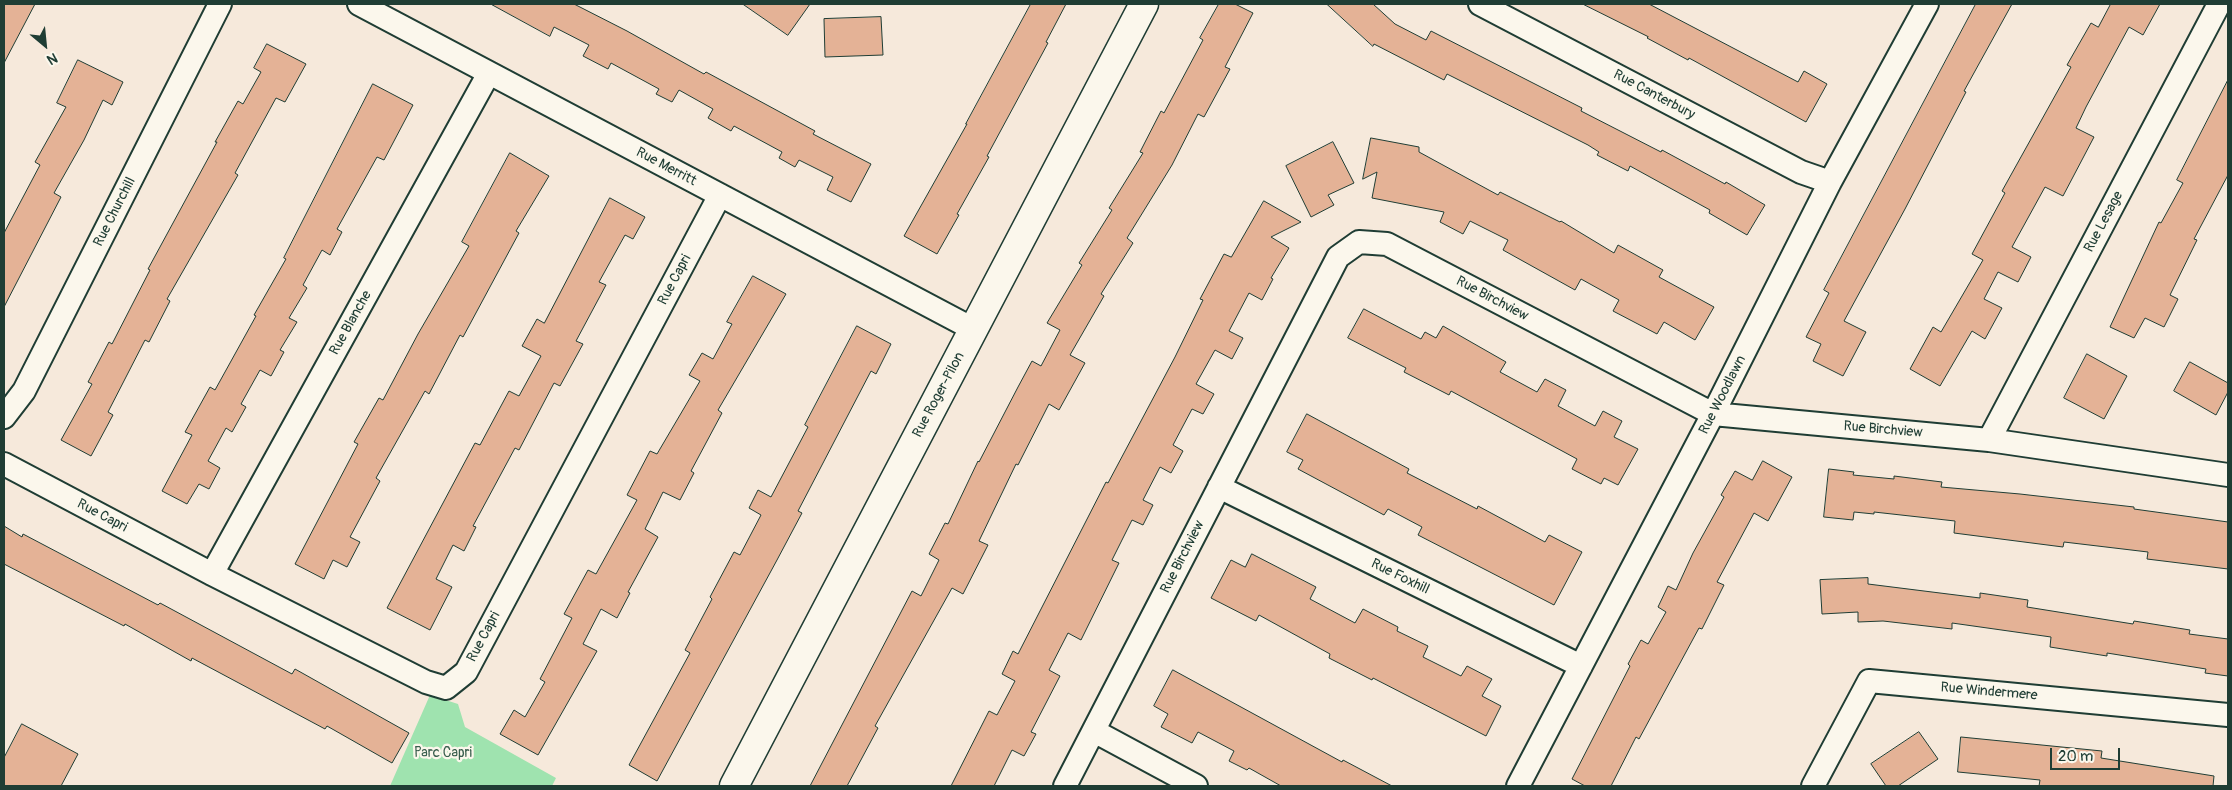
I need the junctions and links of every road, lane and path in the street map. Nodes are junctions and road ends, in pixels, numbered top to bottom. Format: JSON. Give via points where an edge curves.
{"nodes":[{"id":1,"x":220,"y":4,"type":"edge"},
{"id":2,"x":358,"y":4,"type":"edge"},
{"id":3,"x":1144,"y":4,"type":"edge"},
{"id":4,"x":1480,"y":4,"type":"edge"},
{"id":5,"x":1927,"y":4,"type":"edge"},
{"id":6,"x":2219,"y":4,"type":"edge"},
{"id":7,"x":489,"y":73,"type":"junction"},
{"id":8,"x":1830,"y":182,"type":"junction"},
{"id":9,"x":720,"y":195,"type":"junction"},
{"id":10,"x":974,"y":329,"type":"junction"},
{"id":11,"x":1713,"y":414,"type":"junction"},
{"id":12,"x":4,"y":417,"type":"edge"},
{"id":13,"x":1989,"y":440,"type":"junction"},
{"id":14,"x":4,"y":464,"type":"edge"},
{"id":15,"x":2228,"y":475,"type":"edge"},
{"id":16,"x":1220,"y":487,"type":"junction"},
{"id":17,"x":212,"y":574,"type":"junction"},
{"id":18,"x":1581,"y":666,"type":"junction"},
{"id":19,"x":2228,"y":715,"type":"edge"},
{"id":20,"x":1094,"y":731,"type":"junction"},
{"id":21,"x":734,"y":786,"type":"edge"},
{"id":22,"x":1065,"y":786,"type":"edge"},
{"id":23,"x":1196,"y":786,"type":"edge"},
{"id":24,"x":1518,"y":786,"type":"edge"},
{"id":25,"x":1813,"y":786,"type":"edge"}],
"edges":[{"from":1,"to":12,"type":"street","name":"Rue Churchill","via":[[24,391]]},
{"from":2,"to":7,"type":"street","name":"Rue Merritt"},
{"from":3,"to":10,"type":"street","name":"Rue Roger-Pilon"},
{"from":4,"to":8,"type":"street","name":"Rue Canterbury","via":[[1801,172]]},
{"from":5,"to":8,"type":"street","name":"Rue Woodlawn"},
{"from":6,"to":13,"type":"street","name":"Rue Lesage"},
{"from":7,"to":9,"type":"street","name":"Rue Merritt"},
{"from":7,"to":17,"type":"street","name":"Rue Blanche"},
{"from":8,"to":11,"type":"street","name":"Rue Woodlawn"},
{"from":9,"to":10,"type":"street","name":"Rue Merritt"},
{"from":9,"to":17,"type":"street","name":"Rue Capri","via":[[466,672],[446,688],[426,682]]},
{"from":10,"to":21,"type":"street","name":"Rue Roger-Pilon"},
{"from":11,"to":13,"type":"street","name":"Rue Birchview"},
{"from":11,"to":16,"type":"street","name":"Rue Birchview","via":[[1387,244],[1359,242],[1338,257]]},
{"from":11,"to":18,"type":"street","name":"Rue Woodlawn"},
{"from":13,"to":15,"type":"street","name":"Rue Birchview"},
{"from":14,"to":17,"type":"street","name":"Rue Capri"},
{"from":16,"to":18,"type":"street","name":"Rue Foxhill"},
{"from":16,"to":20,"type":"street","name":"Rue Birchview"},
{"from":18,"to":24,"type":"street","name":"Rue Woodlawn"},
{"from":19,"to":25,"type":"street","name":"Rue Windermere","via":[[1869,681]]},
{"from":20,"to":22,"type":"street","name":"Rue Birchview"},
{"from":20,"to":23,"type":"street"}]}
